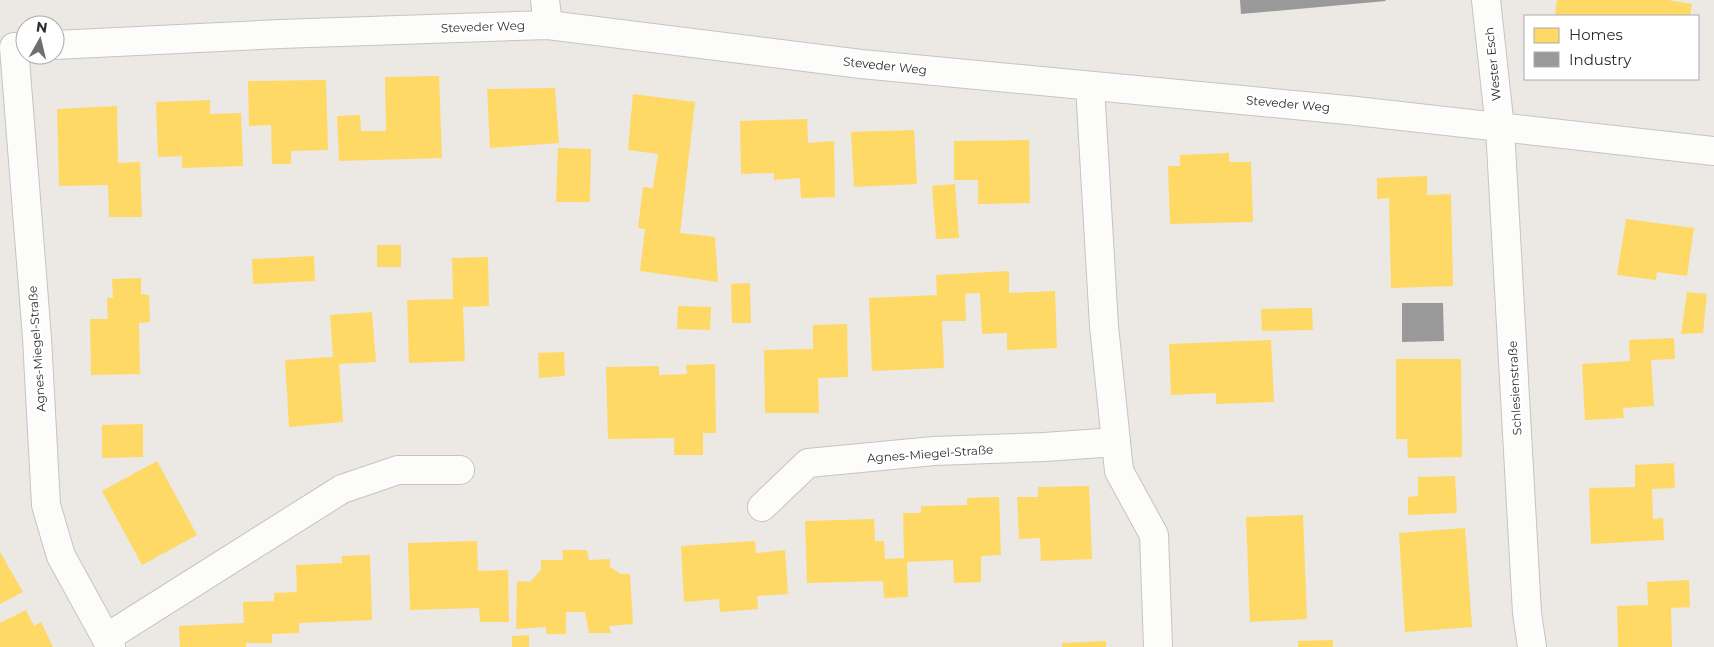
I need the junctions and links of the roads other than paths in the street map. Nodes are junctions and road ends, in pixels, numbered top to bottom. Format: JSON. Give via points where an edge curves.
{"nodes":[{"id":1,"x":1486,"y":0,"type":"edge"},
{"id":2,"x":547,"y":12,"type":"edge"},
{"id":3,"x":65,"y":44,"type":"edge"},
{"id":4,"x":13,"y":47,"type":"edge"},
{"id":5,"x":1090,"y":86,"type":"junction"},
{"id":6,"x":1500,"y":128,"type":"junction"},
{"id":7,"x":1714,"y":151,"type":"edge"},
{"id":8,"x":1116,"y":442,"type":"junction"},
{"id":9,"x":460,"y":470,"type":"dead end"},
{"id":10,"x":762,"y":507,"type":"dead end"},
{"id":11,"x":109,"y":642,"type":"edge"},
{"id":12,"x":1158,"y":647,"type":"edge"},
{"id":13,"x":1532,"y":647,"type":"edge"}],
"edges":[{"from":1,"to":6,"type":"street","name":"Wester Esch"},
{"from":2,"to":3,"type":"street","name":"Steveder Weg","via":[[270,34]]},
{"from":2,"to":5,"type":"street","name":"Steveder Weg","via":[[861,64]]},
{"from":4,"to":11,"type":"street","name":"Agnes-Miegel-Straße","via":[[37,338],[46,505],[60,556]]},
{"from":5,"to":6,"type":"street","name":"Steveder Weg"},
{"from":5,"to":8,"type":"street","via":[[1104,326]]},
{"from":6,"to":7,"type":"street","name":"Steveder Weg"},
{"from":6,"to":13,"type":"street","name":"Schlesienstraße","via":[[1527,613]]},
{"from":8,"to":10,"type":"street","name":"Agnes-Miegel-Straße","via":[[808,463]]},
{"from":8,"to":12,"type":"street","via":[[1119,471],[1154,535]]},
{"from":9,"to":11,"type":"street","name":"Agnes-Miegel-Straße","via":[[398,470],[342,489]]}]}
